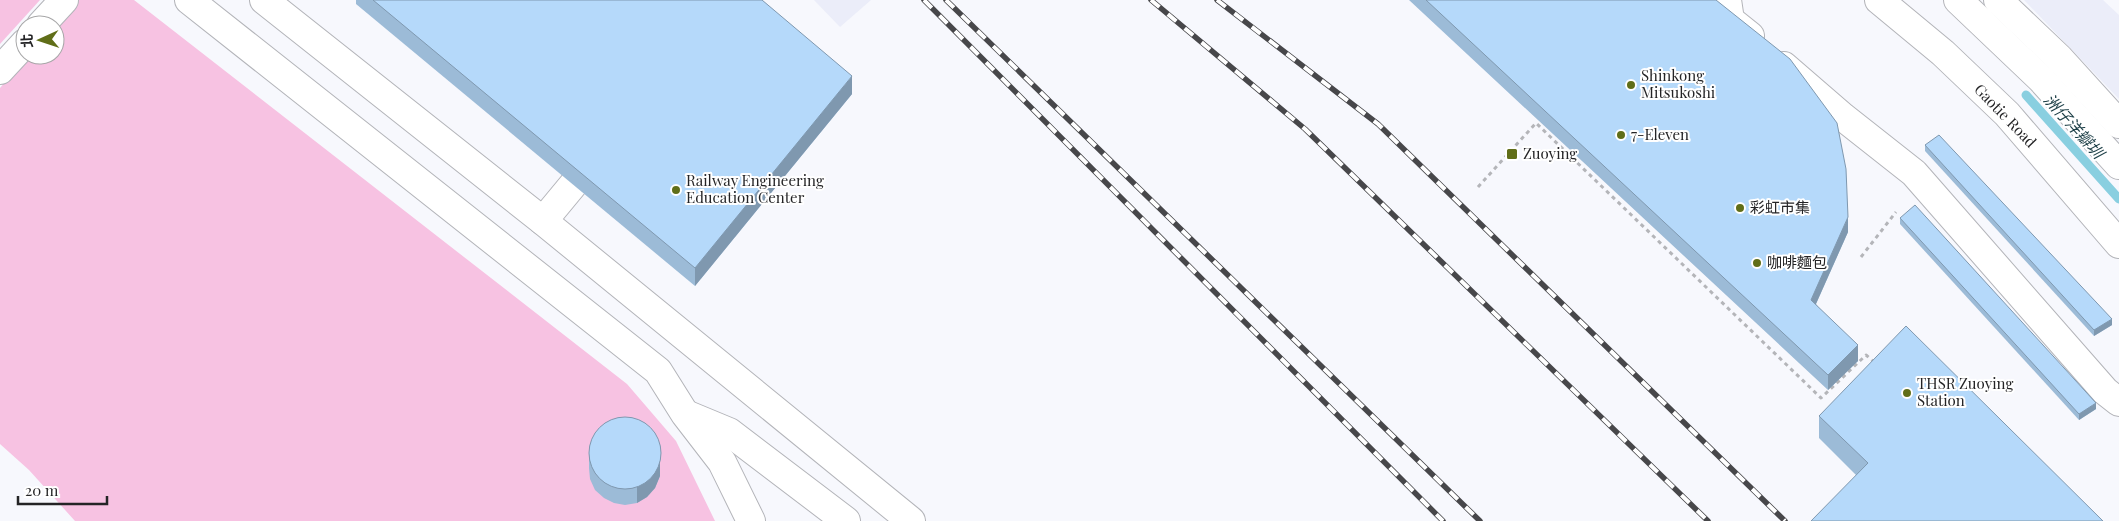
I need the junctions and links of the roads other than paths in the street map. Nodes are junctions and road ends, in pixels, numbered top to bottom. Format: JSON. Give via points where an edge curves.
{"nodes":[{"id":1,"x":64,"y":0,"type":"edge"},
{"id":2,"x":189,"y":0,"type":"edge"},
{"id":3,"x":264,"y":0,"type":"edge"},
{"id":4,"x":1727,"y":0,"type":"edge"},
{"id":5,"x":1879,"y":0,"type":"edge"},
{"id":6,"x":1958,"y":0,"type":"edge"},
{"id":7,"x":1998,"y":0,"type":"edge"},
{"id":8,"x":50,"y":15,"type":"edge"},
{"id":9,"x":15,"y":54,"type":"edge"},
{"id":10,"x":0,"y":70,"type":"edge"},
{"id":11,"x":2119,"y":124,"type":"edge"},
{"id":12,"x":613,"y":137,"type":"edge"},
{"id":13,"x":2119,"y":165,"type":"edge"},
{"id":14,"x":543,"y":221,"type":"junction"},
{"id":15,"x":2119,"y":244,"type":"edge"},
{"id":16,"x":2119,"y":402,"type":"edge"},
{"id":17,"x":685,"y":414,"type":"junction"},
{"id":18,"x":751,"y":521,"type":"edge"},
{"id":19,"x":846,"y":521,"type":"edge"},
{"id":20,"x":911,"y":521,"type":"edge"}],
"edges":[{"from":1,"to":8,"type":"street"},
{"from":2,"to":17,"type":"street","via":[[658,371]]},
{"from":3,"to":14,"type":"street"},
{"from":4,"to":16,"type":"street","via":[[1730,20],[1914,173],[2105,391]]},
{"from":5,"to":15,"type":"street","name":"Gaotie Road","via":[[1943,53],[2007,114]]},
{"from":6,"to":13,"type":"street","via":[[2041,79]]},
{"from":7,"to":11,"type":"street","via":[[2059,58]]},
{"from":9,"to":10,"type":"street"},
{"from":12,"to":14,"type":"street"},
{"from":14,"to":20,"type":"street"},
{"from":17,"to":18,"type":"street","via":[[722,462]]},
{"from":17,"to":19,"type":"street","via":[[729,432]]}]}
